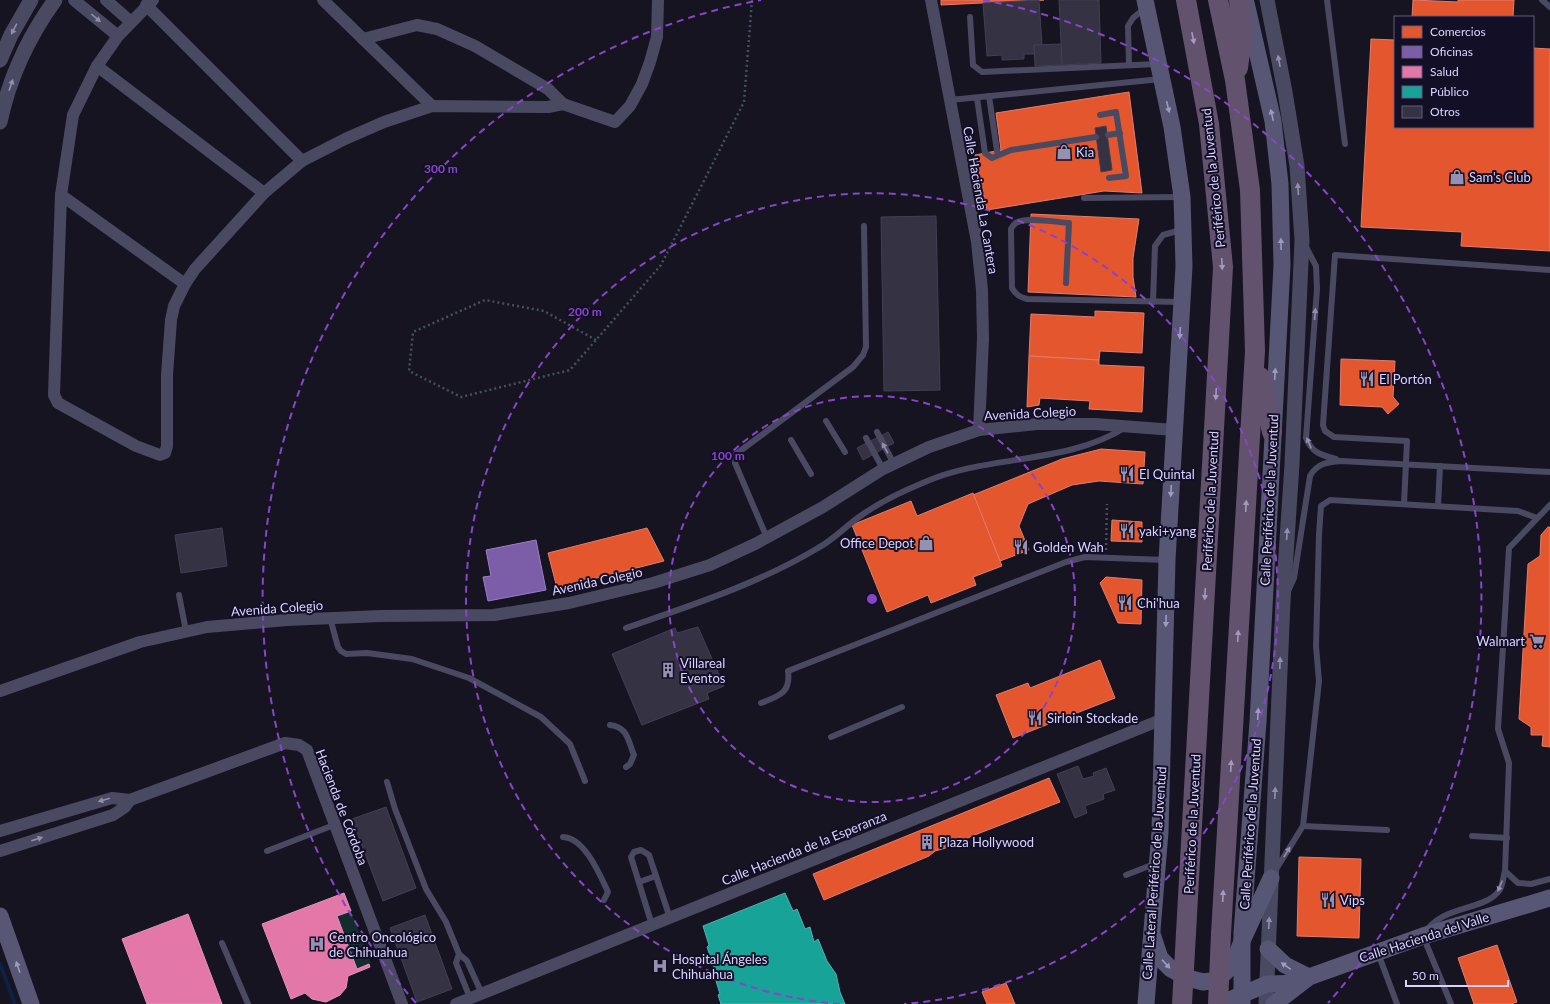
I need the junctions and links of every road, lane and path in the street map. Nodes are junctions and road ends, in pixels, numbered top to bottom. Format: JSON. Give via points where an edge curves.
{"nodes":[{"id":1,"x":31,"y":0,"type":"edge"},
{"id":2,"x":55,"y":0,"type":"edge"},
{"id":3,"x":74,"y":0,"type":"edge"},
{"id":4,"x":106,"y":0,"type":"edge"},
{"id":5,"x":323,"y":0,"type":"edge"},
{"id":6,"x":658,"y":0,"type":"edge"},
{"id":7,"x":752,"y":0,"type":"edge"},
{"id":8,"x":931,"y":0,"type":"edge"},
{"id":9,"x":1186,"y":0,"type":"edge"},
{"id":10,"x":1218,"y":0,"type":"edge"},
{"id":11,"x":1239,"y":0,"type":"edge"},
{"id":12,"x":1245,"y":0,"type":"edge"},
{"id":13,"x":1267,"y":0,"type":"edge"},
{"id":14,"x":1327,"y":0,"type":"edge"},
{"id":15,"x":1542,"y":0,"type":"edge"},
{"id":16,"x":149,"y":3,"type":"edge"},
{"id":17,"x":1146,"y":4,"type":"edge"},
{"id":18,"x":1550,"y":7,"type":"edge"},
{"id":19,"x":970,"y":17,"type":"dead end"},
{"id":20,"x":131,"y":22,"type":"junction"},
{"id":21,"x":118,"y":36,"type":"junction"},
{"id":22,"x":363,"y":39,"type":"junction"},
{"id":23,"x":0,"y":60,"type":"edge"},
{"id":24,"x":1129,"y":65,"type":"junction"},
{"id":25,"x":97,"y":66,"type":"junction"},
{"id":26,"x":1160,"y":71,"type":"junction"},
{"id":27,"x":1235,"y":80,"type":"junction"},
{"id":28,"x":989,"y":96,"type":"junction"},
{"id":29,"x":976,"y":98,"type":"junction"},
{"id":30,"x":950,"y":100,"type":"junction"},
{"id":31,"x":563,"y":104,"type":"junction"},
{"id":32,"x":432,"y":106,"type":"junction"},
{"id":33,"x":1100,"y":115,"type":"dead end"},
{"id":34,"x":0,"y":122,"type":"edge"},
{"id":35,"x":1120,"y":133,"type":"junction"},
{"id":36,"x":1108,"y":135,"type":"dead end"},
{"id":37,"x":1096,"y":137,"type":"dead end"},
{"id":38,"x":1345,"y":144,"type":"dead end"},
{"id":39,"x":997,"y":151,"type":"dead end"},
{"id":40,"x":302,"y":161,"type":"junction"},
{"id":41,"x":1108,"y":178,"type":"dead end"},
{"id":42,"x":264,"y":193,"type":"junction"},
{"id":43,"x":61,"y":195,"type":"junction"},
{"id":44,"x":1182,"y":196,"type":"junction"},
{"id":45,"x":1084,"y":198,"type":"dead end"},
{"id":46,"x":864,"y":226,"type":"dead end"},
{"id":47,"x":1182,"y":229,"type":"junction"},
{"id":48,"x":1302,"y":240,"type":"junction"},
{"id":49,"x":1550,"y":270,"type":"edge"},
{"id":50,"x":1066,"y":283,"type":"dead end"},
{"id":51,"x":185,"y":284,"type":"junction"},
{"id":52,"x":1153,"y":302,"type":"junction"},
{"id":53,"x":1181,"y":302,"type":"junction"},
{"id":54,"x":596,"y":340,"type":"junction"},
{"id":55,"x":1255,"y":351,"type":"junction"},
{"id":56,"x":826,"y":421,"type":"dead end"},
{"id":57,"x":1127,"y":427,"type":"junction"},
{"id":58,"x":979,"y":430,"type":"junction"},
{"id":59,"x":1174,"y":430,"type":"junction"},
{"id":60,"x":877,"y":432,"type":"dead end"},
{"id":61,"x":1272,"y":432,"type":"junction"},
{"id":62,"x":866,"y":438,"type":"dead end"},
{"id":63,"x":791,"y":440,"type":"dead end"},
{"id":64,"x":845,"y":452,"type":"dead end"},
{"id":65,"x":1341,"y":461,"type":"junction"},
{"id":66,"x":1270,"y":462,"type":"junction"},
{"id":67,"x":1292,"y":464,"type":"junction"},
{"id":68,"x":1406,"y":464,"type":"junction"},
{"id":69,"x":889,"y":466,"type":"junction"},
{"id":70,"x":1440,"y":466,"type":"junction"},
{"id":71,"x":1550,"y":472,"type":"edge"},
{"id":72,"x":811,"y":474,"type":"dead end"},
{"id":73,"x":1107,"y":504,"type":"dead end"},
{"id":74,"x":1404,"y":504,"type":"junction"},
{"id":75,"x":1550,"y":504,"type":"edge"},
{"id":76,"x":1438,"y":506,"type":"junction"},
{"id":77,"x":1537,"y":518,"type":"junction"},
{"id":78,"x":767,"y":538,"type":"junction"},
{"id":79,"x":1105,"y":558,"type":"junction"},
{"id":80,"x":1168,"y":560,"type":"junction"},
{"id":81,"x":180,"y":595,"type":"dead end"},
{"id":82,"x":1283,"y":601,"type":"junction"},
{"id":83,"x":330,"y":618,"type":"junction"},
{"id":84,"x":626,"y":628,"type":"dead end"},
{"id":85,"x":186,"y":631,"type":"junction"},
{"id":86,"x":0,"y":691,"type":"edge"},
{"id":87,"x":761,"y":703,"type":"dead end"},
{"id":88,"x":902,"y":707,"type":"dead end"},
{"id":89,"x":1163,"y":719,"type":"junction"},
{"id":90,"x":610,"y":725,"type":"dead end"},
{"id":91,"x":831,"y":737,"type":"dead end"},
{"id":92,"x":626,"y":766,"type":"dead end"},
{"id":93,"x":585,"y":781,"type":"dead end"},
{"id":94,"x":387,"y":782,"type":"dead end"},
{"id":95,"x":130,"y":800,"type":"junction"},
{"id":96,"x":334,"y":825,"type":"junction"},
{"id":97,"x":1303,"y":826,"type":"junction"},
{"id":98,"x":1387,"y":830,"type":"dead end"},
{"id":99,"x":0,"y":831,"type":"edge"},
{"id":100,"x":1472,"y":836,"type":"dead end"},
{"id":101,"x":563,"y":837,"type":"dead end"},
{"id":102,"x":1507,"y":838,"type":"junction"},
{"id":103,"x":267,"y":850,"type":"dead end"},
{"id":104,"x":0,"y":851,"type":"edge"},
{"id":105,"x":1157,"y":863,"type":"junction"},
{"id":106,"x":1505,"y":871,"type":"junction"},
{"id":107,"x":1126,"y":875,"type":"dead end"},
{"id":108,"x":656,"y":876,"type":"junction"},
{"id":109,"x":1271,"y":878,"type":"junction"},
{"id":110,"x":1550,"y":878,"type":"edge"},
{"id":111,"x":638,"y":882,"type":"junction"},
{"id":112,"x":1550,"y":898,"type":"edge"},
{"id":113,"x":604,"y":900,"type":"dead end"},
{"id":114,"x":0,"y":916,"type":"edge"},
{"id":115,"x":670,"y":918,"type":"junction"},
{"id":116,"x":652,"y":925,"type":"junction"},
{"id":117,"x":1151,"y":929,"type":"junction"},
{"id":118,"x":1423,"y":936,"type":"junction"},
{"id":119,"x":1242,"y":941,"type":"junction"},
{"id":120,"x":222,"y":943,"type":"dead end"},
{"id":121,"x":1268,"y":949,"type":"junction"},
{"id":122,"x":1378,"y":951,"type":"junction"},
{"id":123,"x":459,"y":954,"type":"junction"},
{"id":124,"x":473,"y":972,"type":"junction"},
{"id":125,"x":462,"y":977,"type":"junction"},
{"id":126,"x":1305,"y":980,"type":"junction"},
{"id":127,"x":1267,"y":984,"type":"junction"},
{"id":128,"x":476,"y":996,"type":"junction"},
{"id":129,"x":1242,"y":999,"type":"edge"},
{"id":130,"x":30,"y":1004,"type":"edge"},
{"id":131,"x":248,"y":1004,"type":"edge"},
{"id":132,"x":402,"y":1004,"type":"edge"},
{"id":133,"x":456,"y":1004,"type":"edge"},
{"id":134,"x":1146,"y":1004,"type":"edge"},
{"id":135,"x":1182,"y":1004,"type":"edge"},
{"id":136,"x":1219,"y":1004,"type":"edge"},
{"id":137,"x":1266,"y":1004,"type":"edge"},
{"id":138,"x":1274,"y":1004,"type":"edge"},
{"id":139,"x":1397,"y":1004,"type":"edge"},
{"id":140,"x":1451,"y":1004,"type":"edge"}],
"edges":[{"from":1,"to":23,"type":"street","one_way":true},
{"from":34,"to":2,"type":"street","one_way":true,"via":[[21,60]]},
{"from":3,"to":21,"type":"street","one_way":true},
{"from":4,"to":20,"type":"street"},
{"from":5,"to":22,"type":"street"},
{"from":6,"to":31,"type":"street","via":[[657,37],[642,84],[630,106],[615,122]]},
{"from":7,"to":54,"type":"path","via":[[744,102],[661,265]]},
{"from":8,"to":30,"type":"street","name":"Calle Hacienda La Cantera"},
{"from":9,"to":135,"type":"highway","name":"Periférico de la Juventud","one_way":true,"bridge":true,"via":[[1209,124],[1223,267]]},
{"from":10,"to":27,"type":"highway"},
{"from":11,"to":27,"type":"highway","via":[[1242,37]]},
{"from":61,"to":12,"type":"main road","name":"Calle Periférico de la Juventud","one_way":true,"via":[[1282,265],[1280,184],[1273,121]]},
{"from":48,"to":13,"type":"street","one_way":true,"via":[[1297,166]]},
{"from":14,"to":38,"type":"lane"},
{"from":15,"to":18,"type":"lane"},
{"from":16,"to":20,"type":"street"},
{"from":16,"to":40,"type":"street"},
{"from":17,"to":24,"type":"lane","via":[[1128,26]]},
{"from":17,"to":26,"type":"main road"},
{"from":19,"to":24,"type":"lane","via":[[973,65],[982,72]]},
{"from":20,"to":21,"type":"street"},
{"from":21,"to":25,"type":"street"},
{"from":22,"to":31,"type":"street","via":[[417,25],[437,28],[482,50],[548,90]]},
{"from":22,"to":32,"type":"street"},
{"from":24,"to":26,"type":"lane"},
{"from":25,"to":42,"type":"street"},
{"from":25,"to":43,"type":"street","via":[[73,114]]},
{"from":26,"to":28,"type":"lane"},
{"from":26,"to":44,"type":"main road","one_way":true,"via":[[1172,127]]},
{"from":27,"to":55,"type":"highway","via":[[1250,190]]},
{"from":28,"to":29,"type":"lane"},
{"from":28,"to":39,"type":"lane"},
{"from":29,"to":30,"type":"lane"},
{"from":29,"to":37,"type":"lane","via":[[985,153],[992,158],[1011,150]]},
{"from":30,"to":58,"type":"street","name":"Calle Hacienda La Cantera","via":[[977,242],[982,290],[983,339]]},
{"from":31,"to":32,"type":"street","via":[[548,107]]},
{"from":32,"to":40,"type":"street","via":[[351,136]]},
{"from":33,"to":35,"type":"lane","via":[[1116,112]]},
{"from":35,"to":36,"type":"lane"},
{"from":35,"to":41,"type":"lane","via":[[1126,176]]},
{"from":40,"to":42,"type":"street"},
{"from":42,"to":51,"type":"street","via":[[195,269]]},
{"from":43,"to":51,"type":"street"},
{"from":43,"to":51,"type":"street","via":[[54,395],[58,403],[136,446],[160,455],[165,452],[167,446],[170,320]]},
{"from":44,"to":45,"type":"lane"},
{"from":44,"to":47,"type":"main road"},
{"from":46,"to":78,"type":"lane","via":[[866,346],[862,355],[853,367],[736,454],[735,463]]},
{"from":47,"to":52,"type":"lane","via":[[1163,235],[1154,246]]},
{"from":47,"to":53,"type":"main road","via":[[1184,266]]},
{"from":65,"to":48,"type":"lane","one_way":true,"via":[[1314,452],[1306,438],[1317,289],[1316,266]]},
{"from":48,"to":67,"type":"street"},
{"from":49,"to":68,"type":"lane","via":[[1335,255],[1322,425],[1325,431],[1334,437],[1407,441]]},
{"from":50,"to":52,"type":"lane","via":[[1069,223],[1019,221],[1011,229],[1012,288],[1021,297]]},
{"from":52,"to":53,"type":"lane"},
{"from":53,"to":59,"type":"main road","one_way":true},
{"from":54,"to":54,"type":"path","via":[[570,370],[461,397],[409,371],[413,332],[485,300],[544,311]]},
{"from":55,"to":61,"type":"highway"},
{"from":136,"to":55,"type":"highway","one_way":true,"bridge":true},
{"from":56,"to":64,"type":"lane"},
{"from":57,"to":58,"type":"street","name":"Avenida Colegio","via":[[1037,424]]},
{"from":57,"to":59,"type":"street","name":"Avenida Colegio"},
{"from":57,"to":84,"type":"lane","via":[[1096,443],[982,465],[926,482],[860,516],[831,540],[784,567],[721,595]]},
{"from":58,"to":69,"type":"street","name":"Avenida Colegio","via":[[929,447]]},
{"from":59,"to":80,"type":"main road","one_way":true},
{"from":69,"to":60,"type":"lane","one_way":true},
{"from":61,"to":66,"type":"main road","name":"Calle Periférico de la Juventud"},
{"from":62,"to":69,"type":"lane"},
{"from":63,"to":72,"type":"lane"},
{"from":65,"to":68,"type":"lane"},
{"from":65,"to":82,"type":"lane","via":[[1330,461],[1318,466],[1310,476],[1294,578]]},
{"from":66,"to":67,"type":"street"},
{"from":119,"to":66,"type":"main road","name":"Calle Periférico de la Juventud","one_way":true,"via":[[1258,722]]},
{"from":82,"to":67,"type":"street","one_way":true},
{"from":68,"to":70,"type":"lane"},
{"from":68,"to":74,"type":"lane"},
{"from":69,"to":78,"type":"street","name":"Avenida Colegio"},
{"from":70,"to":71,"type":"lane"},
{"from":70,"to":76,"type":"lane"},
{"from":73,"to":79,"type":"path"},
{"from":74,"to":76,"type":"lane"},
{"from":74,"to":97,"type":"lane","via":[[1330,500],[1322,506],[1316,646],[1319,681]]},
{"from":75,"to":77,"type":"lane"},
{"from":76,"to":77,"type":"lane","via":[[1518,511]]},
{"from":77,"to":102,"type":"lane","via":[[1509,548],[1498,729],[1509,763]]},
{"from":78,"to":83,"type":"street","name":"Avenida Colegio","via":[[710,565],[653,583],[569,603],[494,615]]},
{"from":79,"to":80,"type":"lane"},
{"from":79,"to":87,"type":"lane","via":[[1085,557],[1066,562],[788,671],[790,682],[782,694]]},
{"from":80,"to":89,"type":"main road","one_way":true},
{"from":81,"to":85,"type":"lane"},
{"from":109,"to":82,"type":"street","one_way":true},
{"from":83,"to":85,"type":"street","name":"Avenida Colegio","via":[[240,623]]},
{"from":83,"to":93,"type":"lane","via":[[338,647],[346,654],[367,653],[419,661],[469,678],[541,717],[570,744]]},
{"from":85,"to":86,"type":"street","name":"Avenida Colegio","via":[[121,649]]},
{"from":88,"to":91,"type":"lane"},
{"from":89,"to":105,"type":"main road","name":"Calle Lateral Periférico de la Juventud"},
{"from":89,"to":115,"type":"street","name":"Calle Hacienda de la Esperanza"},
{"from":90,"to":92,"type":"lane","via":[[624,730],[634,755],[630,764]]},
{"from":94,"to":123,"type":"lane","via":[[426,889],[446,922]]},
{"from":95,"to":96,"type":"street","name":"Hacienda de Córdoba","via":[[285,743],[292,743],[307,750]]},
{"from":95,"to":99,"type":"street","name":"Hacienda de Córdoba","one_way":true,"via":[[112,798]]},
{"from":104,"to":95,"type":"street","name":"Hacienda de Córdoba","one_way":true,"via":[[113,815]]},
{"from":96,"to":103,"type":"lane"},
{"from":96,"to":132,"type":"street","name":"Hacienda de Córdoba"},
{"from":97,"to":98,"type":"lane"},
{"from":109,"to":97,"type":"lane","one_way":true},
{"from":100,"to":102,"type":"lane"},
{"from":101,"to":113,"type":"lane","via":[[578,842],[596,867],[608,892]]},
{"from":102,"to":106,"type":"lane"},
{"from":105,"to":107,"type":"lane"},
{"from":105,"to":117,"type":"main road","name":"Calle Lateral Periférico de la Juventud"},
{"from":106,"to":110,"type":"lane","via":[[1518,882],[1531,884]]},
{"from":106,"to":118,"type":"lane","one_way":true,"via":[[1500,890],[1491,899],[1440,918],[1430,925]]},
{"from":108,"to":111,"type":"lane"},
{"from":108,"to":111,"type":"lane","via":[[649,855],[641,850],[634,852],[631,857]]},
{"from":108,"to":115,"type":"lane"},
{"from":109,"to":119,"type":"main road"},
{"from":121,"to":109,"type":"street","one_way":true},
{"from":111,"to":116,"type":"lane"},
{"from":112,"to":118,"type":"main road","name":"Calle Hacienda del Valle"},
{"from":130,"to":114,"type":"main road","one_way":true},
{"from":115,"to":116,"type":"street","name":"Calle Hacienda de la Esperanza"},
{"from":116,"to":128,"type":"street","name":"Calle Hacienda de la Esperanza"},
{"from":117,"to":119,"type":"main road","one_way":true,"via":[[1160,958],[1171,969],[1203,982],[1218,980],[1226,973],[1234,963]]},
{"from":117,"to":134,"type":"main road","name":"Calle Lateral Periférico de la Juventud"},
{"from":118,"to":122,"type":"main road","name":"Calle Hacienda del Valle"},
{"from":118,"to":140,"type":"lane"},
{"from":119,"to":129,"type":"main road","name":"Calle Periférico de la Juventud"},
{"from":120,"to":131,"type":"lane"},
{"from":126,"to":121,"type":"main road","one_way":true,"via":[[1285,966]]},
{"from":121,"to":127,"type":"street"},
{"from":122,"to":126,"type":"main road","name":"Calle Hacienda del Valle"},
{"from":122,"to":139,"type":"lane"},
{"from":123,"to":124,"type":"lane","via":[[467,961]]},
{"from":123,"to":125,"type":"lane","via":[[456,963]]},
{"from":124,"to":125,"type":"lane"},
{"from":124,"to":128,"type":"lane"},
{"from":125,"to":128,"type":"lane"},
{"from":126,"to":127,"type":"main road","name":"Calle Hacienda del Valle"},
{"from":126,"to":138,"type":"main road","name":"Calle Hacienda del Valle"},
{"from":127,"to":129,"type":"main road"},
{"from":127,"to":137,"type":"street"},
{"from":128,"to":133,"type":"street","name":"Calle Hacienda de la Esperanza"},
{"from":129,"to":136,"type":"main road"}]}
